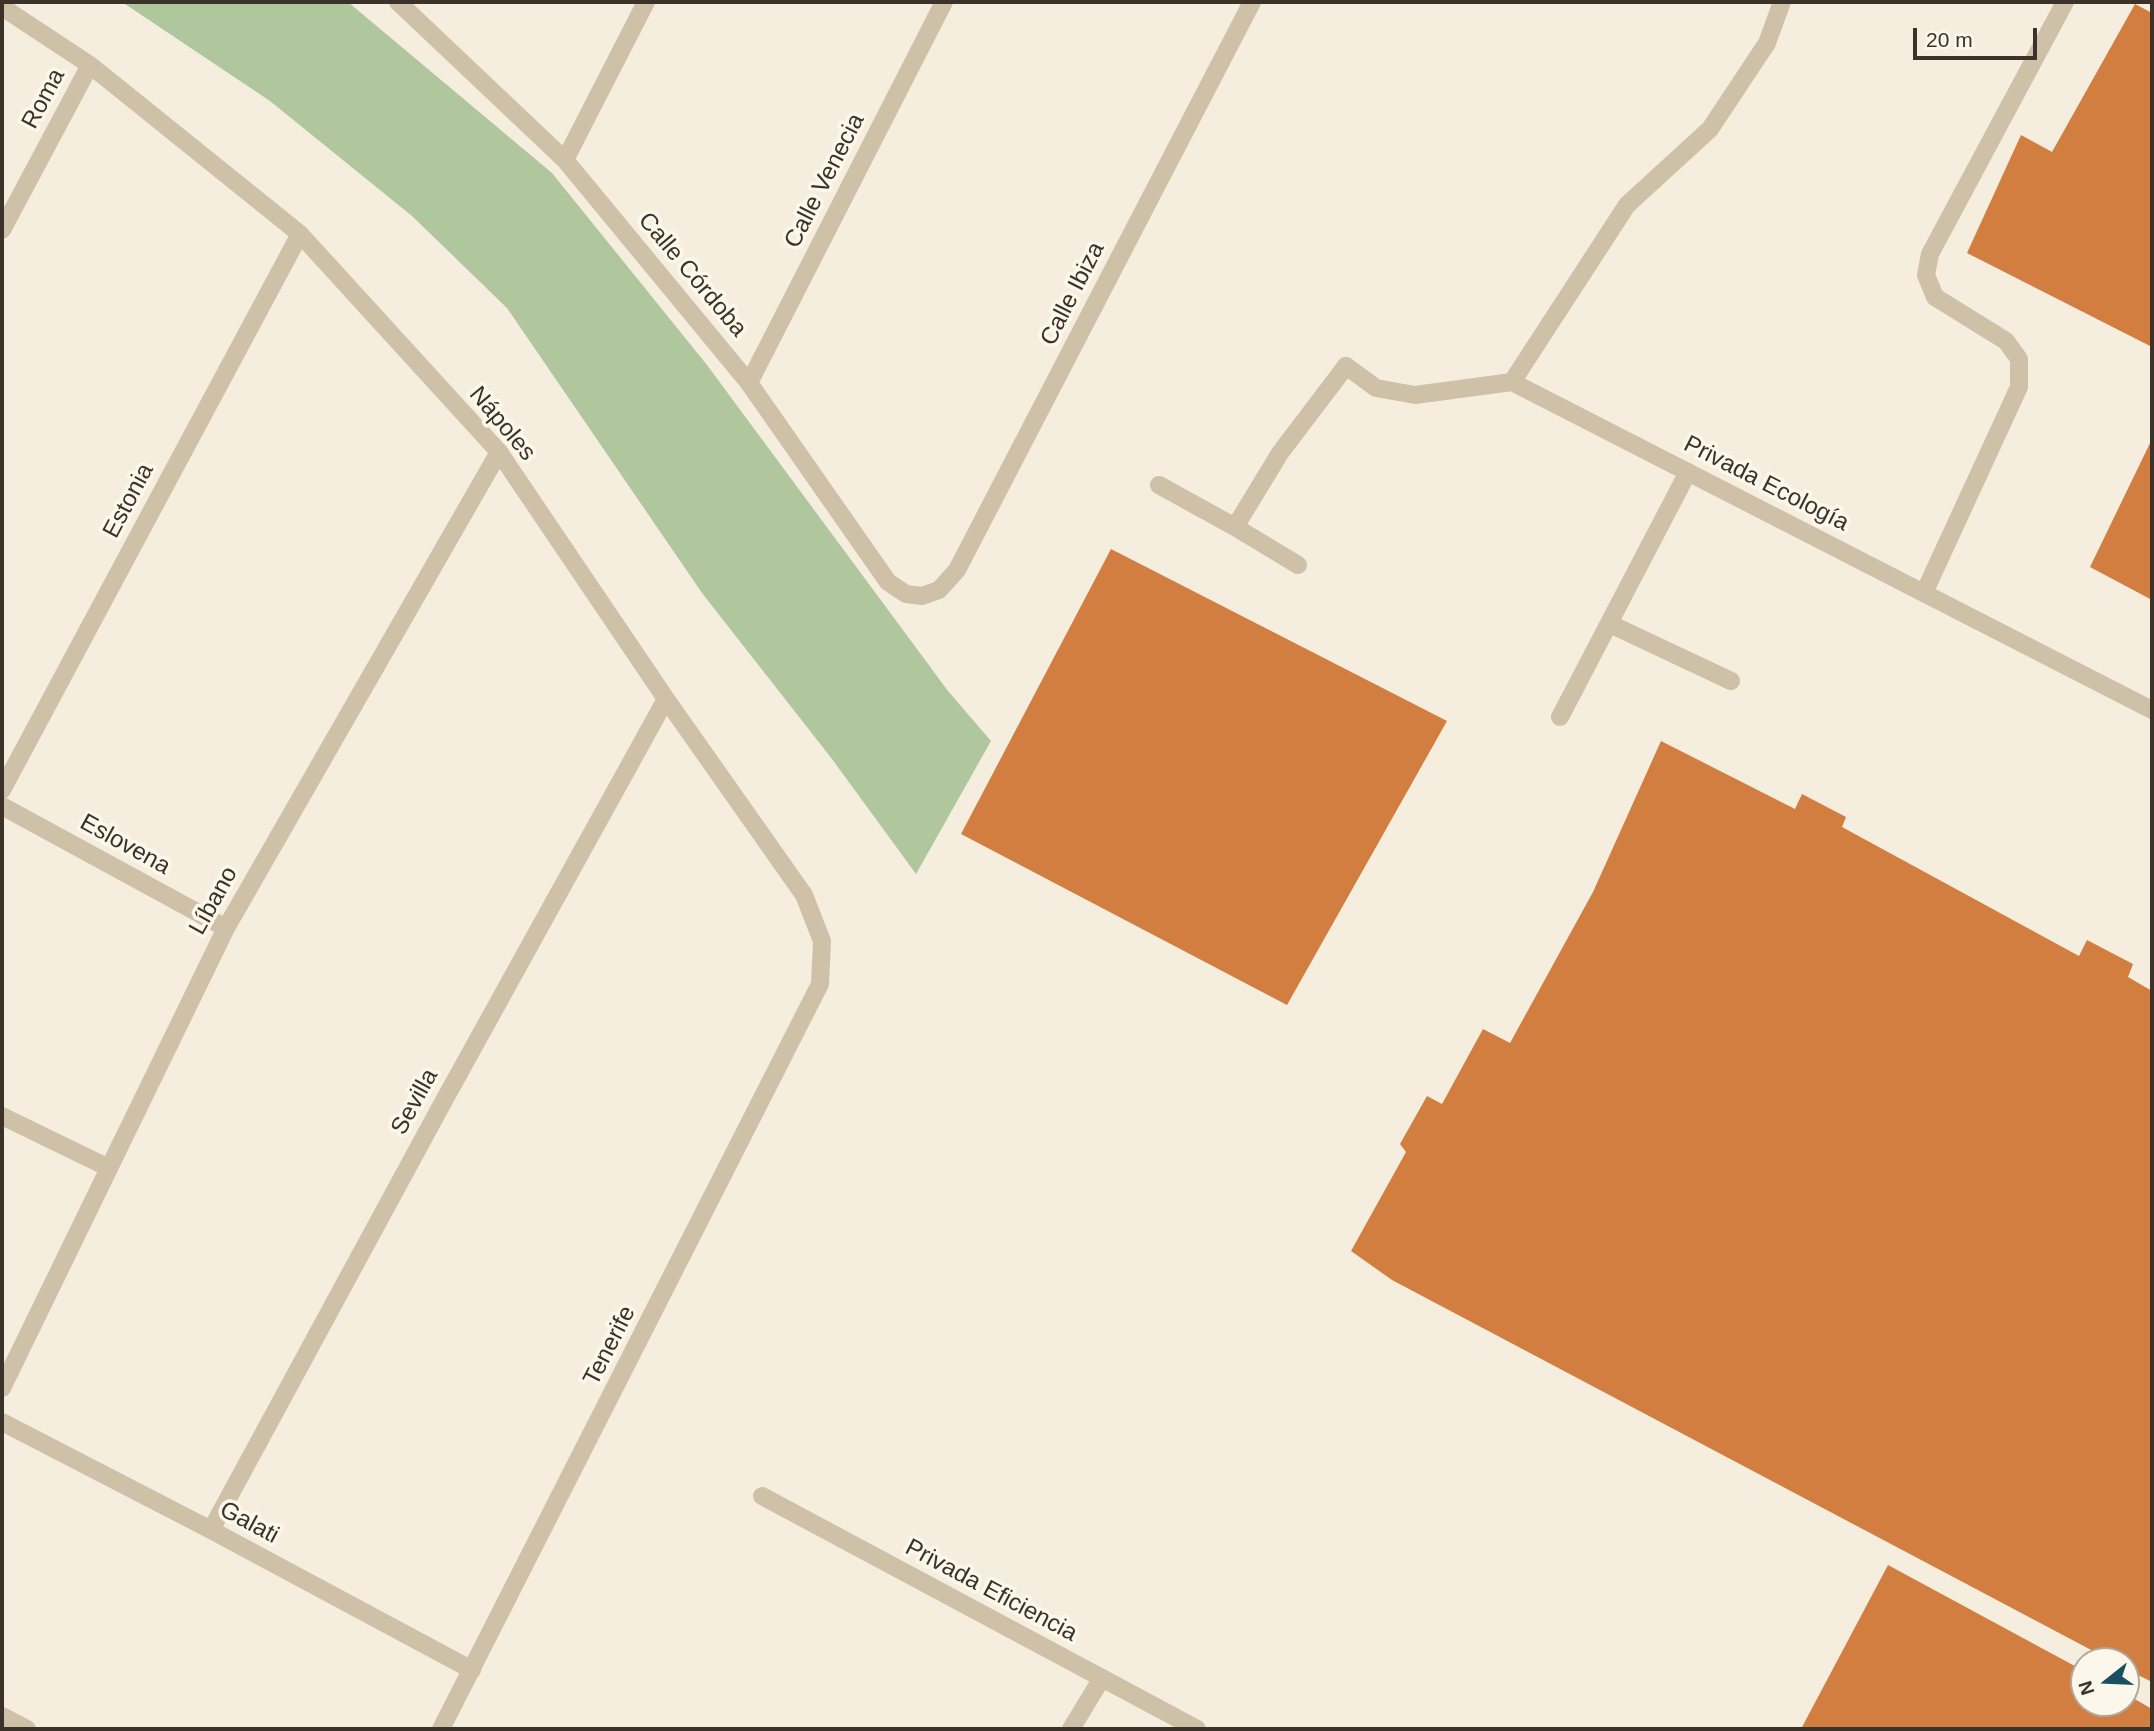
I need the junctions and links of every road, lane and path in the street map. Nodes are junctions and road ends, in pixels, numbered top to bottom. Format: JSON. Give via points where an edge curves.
{"nodes":[{"id":1,"x":398,"y":2,"type":"edge"},
{"id":2,"x":646,"y":2,"type":"edge"},
{"id":3,"x":944,"y":2,"type":"edge"},
{"id":4,"x":1252,"y":2,"type":"edge"},
{"id":5,"x":1783,"y":2,"type":"edge"},
{"id":6,"x":2065,"y":2,"type":"edge"},
{"id":7,"x":2,"y":7,"type":"edge"},
{"id":8,"x":90,"y":65,"type":"junction"},
{"id":9,"x":565,"y":160,"type":"junction"},
{"id":10,"x":2,"y":230,"type":"edge"},
{"id":11,"x":300,"y":234,"type":"junction"},
{"id":12,"x":1512,"y":382,"type":"junction"},
{"id":13,"x":749,"y":383,"type":"junction"},
{"id":14,"x":499,"y":452,"type":"junction"},
{"id":15,"x":1688,"y":472,"type":"junction"},
{"id":16,"x":1158,"y":485,"type":"dead end"},
{"id":17,"x":1235,"y":527,"type":"junction"},
{"id":18,"x":1298,"y":565,"type":"dead end"},
{"id":19,"x":1924,"y":593,"type":"junction"},
{"id":20,"x":922,"y":596,"type":"joint"},
{"id":21,"x":1610,"y":624,"type":"junction"},
{"id":22,"x":1731,"y":681,"type":"dead end"},
{"id":23,"x":666,"y":699,"type":"junction"},
{"id":24,"x":2152,"y":710,"type":"edge"},
{"id":25,"x":1560,"y":717,"type":"dead end"},
{"id":26,"x":2,"y":790,"type":"edge"},
{"id":27,"x":2,"y":806,"type":"edge"},
{"id":28,"x":226,"y":928,"type":"junction"},
{"id":29,"x":820,"y":985,"type":"joint"},
{"id":30,"x":2,"y":1115,"type":"edge"},
{"id":31,"x":109,"y":1168,"type":"junction"},
{"id":32,"x":2,"y":1388,"type":"edge"},
{"id":33,"x":2,"y":1422,"type":"edge"},
{"id":34,"x":762,"y":1496,"type":"dead end"},
{"id":35,"x":211,"y":1530,"type":"junction"},
{"id":36,"x":472,"y":1670,"type":"junction"},
{"id":37,"x":1102,"y":1678,"type":"junction"},
{"id":38,"x":2,"y":1716,"type":"edge"},
{"id":39,"x":27,"y":1729,"type":"edge"},
{"id":40,"x":441,"y":1729,"type":"edge"},
{"id":41,"x":1071,"y":1729,"type":"edge"},
{"id":42,"x":1196,"y":1729,"type":"edge"}],
"edges":[{"from":1,"to":9,"type":"street","name":"Calle Córdoba"},
{"from":2,"to":9,"type":"street"},
{"from":3,"to":13,"type":"street","name":"Calle Venecia"},
{"from":4,"to":20,"type":"street","name":"Calle Ibiza","via":[[957,570],[939,590]]},
{"from":5,"to":12,"type":"street","via":[[1767,43],[1710,129],[1627,205]]},
{"from":6,"to":19,"type":"street","via":[[1930,254],[1926,275],[1935,296],[2006,341],[2019,359],[2019,387]]},
{"from":7,"to":8,"type":"street","name":"Nápoles"},
{"from":8,"to":10,"type":"street","name":"Roma"},
{"from":8,"to":11,"type":"street","name":"Nápoles"},
{"from":9,"to":13,"type":"street","name":"Calle Córdoba"},
{"from":11,"to":14,"type":"street","name":"Nápoles"},
{"from":11,"to":26,"type":"street","name":"Estonia"},
{"from":12,"to":15,"type":"street","name":"Privada Ecología"},
{"from":12,"to":17,"type":"street","via":[[1415,395],[1376,388],[1346,366],[1280,453]]},
{"from":13,"to":20,"type":"street","name":"Calle Córdoba","via":[[888,582],[906,594]]},
{"from":14,"to":23,"type":"street","name":"Nápoles"},
{"from":14,"to":28,"type":"street","name":"Líbano"},
{"from":15,"to":19,"type":"street","name":"Privada Ecología"},
{"from":15,"to":21,"type":"street"},
{"from":16,"to":17,"type":"street"},
{"from":17,"to":18,"type":"street"},
{"from":19,"to":24,"type":"street","name":"Privada Ecología"},
{"from":21,"to":22,"type":"street"},
{"from":21,"to":25,"type":"street"},
{"from":23,"to":29,"type":"street","name":"Nápoles","via":[[804,895],[822,941]]},
{"from":23,"to":35,"type":"street","name":"Sevilla"},
{"from":27,"to":28,"type":"street","name":"Eslovena"},
{"from":28,"to":31,"type":"street","name":"Líbano"},
{"from":29,"to":36,"type":"street","name":"Tenerife"},
{"from":30,"to":31,"type":"street"},
{"from":31,"to":32,"type":"street","name":"Líbano"},
{"from":33,"to":35,"type":"street","name":"Galati"},
{"from":34,"to":37,"type":"street","name":"Privada Eficiencia"},
{"from":35,"to":36,"type":"street","name":"Galati"},
{"from":36,"to":40,"type":"street","name":"Tenerife"},
{"from":37,"to":41,"type":"street"},
{"from":37,"to":42,"type":"street","name":"Privada Eficiencia"},
{"from":38,"to":39,"type":"street"}]}
